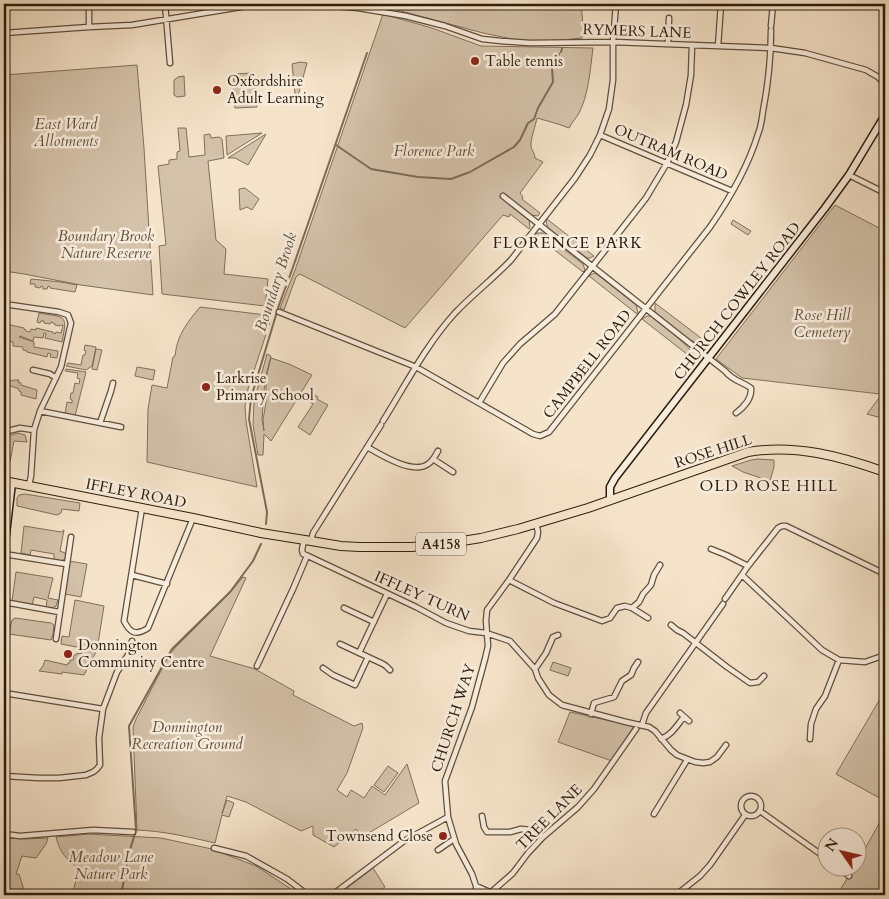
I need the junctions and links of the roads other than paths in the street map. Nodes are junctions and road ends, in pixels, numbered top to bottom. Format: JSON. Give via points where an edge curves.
{"nodes":[{"id":1,"x":89,"y":4,"type":"edge"},
{"id":2,"x":165,"y":4,"type":"edge"},
{"id":3,"x":262,"y":4,"type":"edge"},
{"id":4,"x":271,"y":4,"type":"edge"},
{"id":5,"x":310,"y":4,"type":"edge"},
{"id":6,"x":616,"y":4,"type":"edge"},
{"id":7,"x":721,"y":4,"type":"edge"},
{"id":8,"x":773,"y":4,"type":"edge"},
{"id":9,"x":358,"y":6,"type":"edge"},
{"id":10,"x":668,"y":18,"type":"dead end"},
{"id":11,"x":166,"y":19,"type":"junction"},
{"id":12,"x":89,"y":27,"type":"junction"},
{"id":13,"x":4,"y":34,"type":"edge"},
{"id":14,"x":613,"y":42,"type":"junction"},
{"id":15,"x":668,"y":44,"type":"junction"},
{"id":16,"x":692,"y":45,"type":"junction"},
{"id":17,"x":718,"y":46,"type":"junction"},
{"id":18,"x":771,"y":48,"type":"junction"},
{"id":19,"x":170,"y":63,"type":"dead end"},
{"id":20,"x":885,"y":84,"type":"edge"},
{"id":21,"x":885,"y":115,"type":"edge"},
{"id":22,"x":600,"y":135,"type":"junction"},
{"id":23,"x":667,"y":163,"type":"junction"},
{"id":24,"x":849,"y":175,"type":"junction"},
{"id":25,"x":732,"y":191,"type":"junction"},
{"id":26,"x":885,"y":193,"type":"edge"},
{"id":27,"x":503,"y":196,"type":"dead end"},
{"id":28,"x":539,"y":224,"type":"junction"},
{"id":29,"x":592,"y":266,"type":"junction"},
{"id":30,"x":4,"y":304,"type":"edge"},
{"id":31,"x":646,"y":308,"type":"junction"},
{"id":32,"x":279,"y":312,"type":"dead end"},
{"id":33,"x":708,"y":358,"type":"junction"},
{"id":34,"x":416,"y":367,"type":"junction"},
{"id":35,"x":33,"y":370,"type":"dead end"},
{"id":36,"x":56,"y":378,"type":"junction"},
{"id":37,"x":113,"y":383,"type":"dead end"},
{"id":38,"x":479,"y":403,"type":"junction"},
{"id":39,"x":40,"y":411,"type":"junction"},
{"id":40,"x":736,"y":413,"type":"dead end"},
{"id":41,"x":100,"y":423,"type":"junction"},
{"id":42,"x":121,"y":427,"type":"dead end"},
{"id":43,"x":34,"y":430,"type":"junction"},
{"id":44,"x":4,"y":432,"type":"edge"},
{"id":45,"x":367,"y":447,"type":"junction"},
{"id":46,"x":438,"y":451,"type":"dead end"},
{"id":47,"x":433,"y":459,"type":"junction"},
{"id":48,"x":453,"y":472,"type":"dead end"},
{"id":49,"x":885,"y":472,"type":"edge"},
{"id":50,"x":8,"y":482,"type":"edge"},
{"id":51,"x":28,"y":486,"type":"junction"},
{"id":52,"x":610,"y":500,"type":"junction"},
{"id":53,"x":142,"y":508,"type":"junction"},
{"id":54,"x":193,"y":518,"type":"junction"},
{"id":55,"x":536,"y":523,"type":"junction"},
{"id":56,"x":70,"y":537,"type":"dead end"},
{"id":57,"x":308,"y":541,"type":"junction"},
{"id":58,"x":710,"y":548,"type":"dead end"},
{"id":59,"x":4,"y":552,"type":"edge"},
{"id":60,"x":307,"y":556,"type":"junction"},
{"id":61,"x":66,"y":564,"type":"junction"},
{"id":62,"x":660,"y":565,"type":"dead end"},
{"id":63,"x":748,"y":566,"type":"junction"},
{"id":64,"x":885,"y":574,"type":"edge"},
{"id":65,"x":132,"y":575,"type":"junction"},
{"id":66,"x":742,"y":575,"type":"junction"},
{"id":67,"x":509,"y":580,"type":"junction"},
{"id":68,"x":167,"y":584,"type":"junction"},
{"id":69,"x":387,"y":594,"type":"junction"},
{"id":70,"x":4,"y":602,"type":"edge"},
{"id":71,"x":344,"y":608,"type":"dead end"},
{"id":72,"x":632,"y":608,"type":"junction"},
{"id":73,"x":59,"y":612,"type":"junction"},
{"id":74,"x":648,"y":618,"type":"dead end"},
{"id":75,"x":374,"y":622,"type":"junction"},
{"id":76,"x":671,"y":625,"type":"dead end"},
{"id":77,"x":486,"y":633,"type":"junction"},
{"id":78,"x":558,"y":635,"type":"dead end"},
{"id":79,"x":56,"y":639,"type":"dead end"},
{"id":80,"x":132,"y":641,"type":"dead end"},
{"id":81,"x":695,"y":643,"type":"junction"},
{"id":82,"x":340,"y":644,"type":"dead end"},
{"id":83,"x":359,"y":652,"type":"junction"},
{"id":84,"x":885,"y":655,"type":"edge"},
{"id":85,"x":368,"y":657,"type":"junction"},
{"id":86,"x":839,"y":660,"type":"junction"},
{"id":87,"x":638,"y":662,"type":"dead end"},
{"id":88,"x":257,"y":666,"type":"dead end"},
{"id":89,"x":323,"y":668,"type":"dead end"},
{"id":90,"x":536,"y":669,"type":"junction"},
{"id":91,"x":390,"y":670,"type":"dead end"},
{"id":92,"x":764,"y":676,"type":"dead end"},
{"id":93,"x":4,"y":693,"type":"edge"},
{"id":94,"x":103,"y":709,"type":"junction"},
{"id":95,"x":591,"y":714,"type":"junction"},
{"id":96,"x":689,"y":720,"type":"dead end"},
{"id":97,"x":642,"y":725,"type":"junction"},
{"id":98,"x":636,"y":729,"type":"dead end"},
{"id":99,"x":661,"y":739,"type":"junction"},
{"id":100,"x":810,"y":739,"type":"dead end"},
{"id":101,"x":726,"y":746,"type":"dead end"},
{"id":102,"x":687,"y":760,"type":"junction"},
{"id":103,"x":4,"y":776,"type":"edge"},
{"id":104,"x":760,"y":811,"type":"junction"},
{"id":105,"x":654,"y":814,"type":"dead end"},
{"id":106,"x":745,"y":814,"type":"junction"},
{"id":107,"x":482,"y":816,"type":"dead end"},
{"id":108,"x":448,"y":817,"type":"junction"},
{"id":109,"x":133,"y":832,"type":"dead end"},
{"id":110,"x":4,"y":834,"type":"edge"},
{"id":111,"x":544,"y":837,"type":"junction"},
{"id":112,"x":454,"y":839,"type":"junction"},
{"id":113,"x":214,"y":848,"type":"dead end"},
{"id":114,"x":438,"y":850,"type":"dead end"},
{"id":115,"x":816,"y":851,"type":"edge"},
{"id":116,"x":476,"y":886,"type":"junction"},
{"id":117,"x":491,"y":893,"type":"edge"},
{"id":118,"x":308,"y":895,"type":"edge"},
{"id":119,"x":332,"y":895,"type":"edge"},
{"id":120,"x":477,"y":895,"type":"edge"},
{"id":121,"x":499,"y":895,"type":"edge"},
{"id":122,"x":676,"y":895,"type":"edge"}],
"edges":[{"from":1,"to":12,"type":"street"},
{"from":2,"to":11,"type":"street"},
{"from":3,"to":4,"type":"street"},
{"from":3,"to":11,"type":"street"},
{"from":5,"to":9,"type":"street","name":"RYMERS LANE"},
{"from":6,"to":14,"type":"street"},
{"from":7,"to":17,"type":"street"},
{"from":8,"to":18,"type":"street","name":"CAMPBELL ROAD"},
{"from":9,"to":14,"type":"street","name":"RYMERS LANE","via":[[440,25],[482,39],[530,43]]},
{"from":10,"to":15,"type":"street"},
{"from":11,"to":12,"type":"street"},
{"from":11,"to":19,"type":"street"},
{"from":12,"to":13,"type":"street"},
{"from":14,"to":15,"type":"street","name":"RYMERS LANE"},
{"from":14,"to":22,"type":"street","via":[[614,80]]},
{"from":15,"to":16,"type":"street","name":"RYMERS LANE"},
{"from":16,"to":17,"type":"street","name":"RYMERS LANE"},
{"from":16,"to":23,"type":"street","via":[[686,105]]},
{"from":17,"to":18,"type":"street","name":"RYMERS LANE"},
{"from":18,"to":20,"type":"street","name":"RYMERS LANE","via":[[805,53],[855,67],[878,77]]},
{"from":18,"to":25,"type":"street","name":"CAMPBELL ROAD","via":[[759,132],[748,163]]},
{"from":21,"to":24,"type":"main road","name":"CHURCH COWLEY ROAD"},
{"from":22,"to":23,"type":"street","name":"OUTRAM ROAD"},
{"from":22,"to":28,"type":"street","via":[[575,178]]},
{"from":23,"to":25,"type":"street","name":"OUTRAM ROAD"},
{"from":23,"to":29,"type":"street","via":[[646,198]]},
{"from":24,"to":26,"type":"street"},
{"from":24,"to":33,"type":"main road","name":"CHURCH COWLEY ROAD"},
{"from":25,"to":31,"type":"street","name":"CAMPBELL ROAD","via":[[710,227]]},
{"from":27,"to":28,"type":"street"},
{"from":28,"to":29,"type":"street"},
{"from":28,"to":34,"type":"street","via":[[500,271],[455,314]]},
{"from":29,"to":31,"type":"street"},
{"from":29,"to":38,"type":"street","via":[[555,314],[520,344],[503,364]]},
{"from":30,"to":36,"type":"street","via":[[68,315],[70,323],[62,367]]},
{"from":31,"to":33,"type":"street"},
{"from":31,"to":38,"type":"street","name":"CAMPBELL ROAD","via":[[549,432],[540,436],[533,434]]},
{"from":32,"to":34,"type":"street","name":"CAMPBELL ROAD"},
{"from":33,"to":40,"type":"street","via":[[732,378],[751,388],[750,397]]},
{"from":33,"to":52,"type":"main road","name":"CHURCH COWLEY ROAD","via":[[615,478],[610,487]]},
{"from":34,"to":38,"type":"street","name":"CAMPBELL ROAD"},
{"from":34,"to":45,"type":"street"},
{"from":35,"to":36,"type":"street"},
{"from":36,"to":39,"type":"street"},
{"from":37,"to":41,"type":"street"},
{"from":39,"to":41,"type":"street"},
{"from":39,"to":43,"type":"street"},
{"from":41,"to":42,"type":"street"},
{"from":43,"to":44,"type":"street","via":[[20,428]]},
{"from":43,"to":51,"type":"street"},
{"from":45,"to":47,"type":"street","via":[[403,465],[424,467]]},
{"from":45,"to":57,"type":"street"},
{"from":46,"to":47,"type":"street"},
{"from":47,"to":48,"type":"street"},
{"from":49,"to":52,"type":"main road","name":"ROSE HILL","number":"A4158","via":[[820,453],[794,449],[761,450],[740,454]]},
{"from":50,"to":51,"type":"main road","name":"IFFLEY ROAD","number":"A4158"},
{"from":50,"to":59,"type":"main road"},
{"from":51,"to":53,"type":"main road","name":"IFFLEY ROAD","number":"A4158"},
{"from":52,"to":55,"type":"main road","number":"A4158"},
{"from":53,"to":54,"type":"main road","name":"IFFLEY ROAD","number":"A4158"},
{"from":53,"to":65,"type":"street"},
{"from":54,"to":57,"type":"main road","name":"IFFLEY ROAD","number":"A4158"},
{"from":54,"to":68,"type":"street"},
{"from":55,"to":57,"type":"main road","number":"A4158","via":[[482,538],[412,547],[341,546]]},
{"from":55,"to":67,"type":"street","name":"IFFLEY TURN","via":[[537,538]]},
{"from":56,"to":61,"type":"street"},
{"from":57,"to":60,"type":"street","via":[[302,550]]},
{"from":58,"to":63,"type":"street"},
{"from":59,"to":61,"type":"street"},
{"from":60,"to":69,"type":"street","name":"IFFLEY TURN"},
{"from":60,"to":88,"type":"street"},
{"from":61,"to":73,"type":"street"},
{"from":62,"to":72,"type":"street","via":[[651,585]]},
{"from":63,"to":64,"type":"street","via":[[778,528],[786,526]]},
{"from":63,"to":66,"type":"street"},
{"from":65,"to":68,"type":"street"},
{"from":65,"to":68,"type":"street","via":[[124,621],[134,633],[148,628]]},
{"from":66,"to":81,"type":"street"},
{"from":66,"to":86,"type":"street","via":[[822,650]]},
{"from":67,"to":72,"type":"street","via":[[554,603],[602,621],[610,618],[617,608]]},
{"from":67,"to":77,"type":"street","name":"IFFLEY TURN","via":[[487,610]]},
{"from":69,"to":75,"type":"street"},
{"from":69,"to":77,"type":"street","name":"IFFLEY TURN","via":[[446,623]]},
{"from":70,"to":73,"type":"street"},
{"from":71,"to":75,"type":"street"},
{"from":72,"to":74,"type":"street"},
{"from":73,"to":79,"type":"street"},
{"from":75,"to":83,"type":"street"},
{"from":76,"to":81,"type":"street"},
{"from":77,"to":90,"type":"street","via":[[510,641]]},
{"from":77,"to":108,"type":"street","name":"CHURCH WAY","via":[[486,659],[445,781]]},
{"from":78,"to":90,"type":"street","via":[[553,637]]},
{"from":80,"to":94,"type":"street"},
{"from":81,"to":92,"type":"street","via":[[750,683],[758,682]]},
{"from":81,"to":97,"type":"street","via":[[646,713]]},
{"from":82,"to":83,"type":"street"},
{"from":83,"to":85,"type":"street"},
{"from":84,"to":86,"type":"street","via":[[865,662]]},
{"from":85,"to":89,"type":"street","via":[[355,686]]},
{"from":85,"to":91,"type":"street"},
{"from":86,"to":100,"type":"street","via":[[825,696],[816,709]]},
{"from":87,"to":95,"type":"street","via":[[614,697],[594,703]]},
{"from":90,"to":95,"type":"street","via":[[544,689],[554,700]]},
{"from":93,"to":94,"type":"street"},
{"from":94,"to":103,"type":"street","via":[[100,765],[93,772],[59,778]]},
{"from":95,"to":97,"type":"street"},
{"from":96,"to":99,"type":"street","via":[[682,715],[672,732]]},
{"from":97,"to":99,"type":"street","via":[[655,731]]},
{"from":98,"to":111,"type":"street","name":"TREE LANE","via":[[594,790]]},
{"from":99,"to":102,"type":"street"},
{"from":101,"to":102,"type":"street","via":[[710,762]]},
{"from":102,"to":105,"type":"street"},
{"from":104,"to":106,"type":"street","via":[[755,816]]},
{"from":104,"to":106,"type":"street","via":[[758,799],[752,796],[742,803]]},
{"from":104,"to":115,"type":"street"},
{"from":106,"to":122,"type":"street","via":[[700,876]]},
{"from":107,"to":111,"type":"street","via":[[487,832],[522,829]]},
{"from":108,"to":112,"type":"street","name":"CHURCH WAY"},
{"from":108,"to":119,"type":"street","via":[[404,841]]},
{"from":109,"to":110,"type":"street","via":[[93,830],[20,836]]},
{"from":111,"to":117,"type":"street","name":"TREE LANE"},
{"from":112,"to":114,"type":"street"},
{"from":112,"to":116,"type":"street","name":"CHURCH WAY"},
{"from":113,"to":118,"type":"street","via":[[246,856]]},
{"from":116,"to":117,"type":"street"},
{"from":116,"to":120,"type":"street","name":"CHURCH WAY"},
{"from":117,"to":121,"type":"street"}]}
